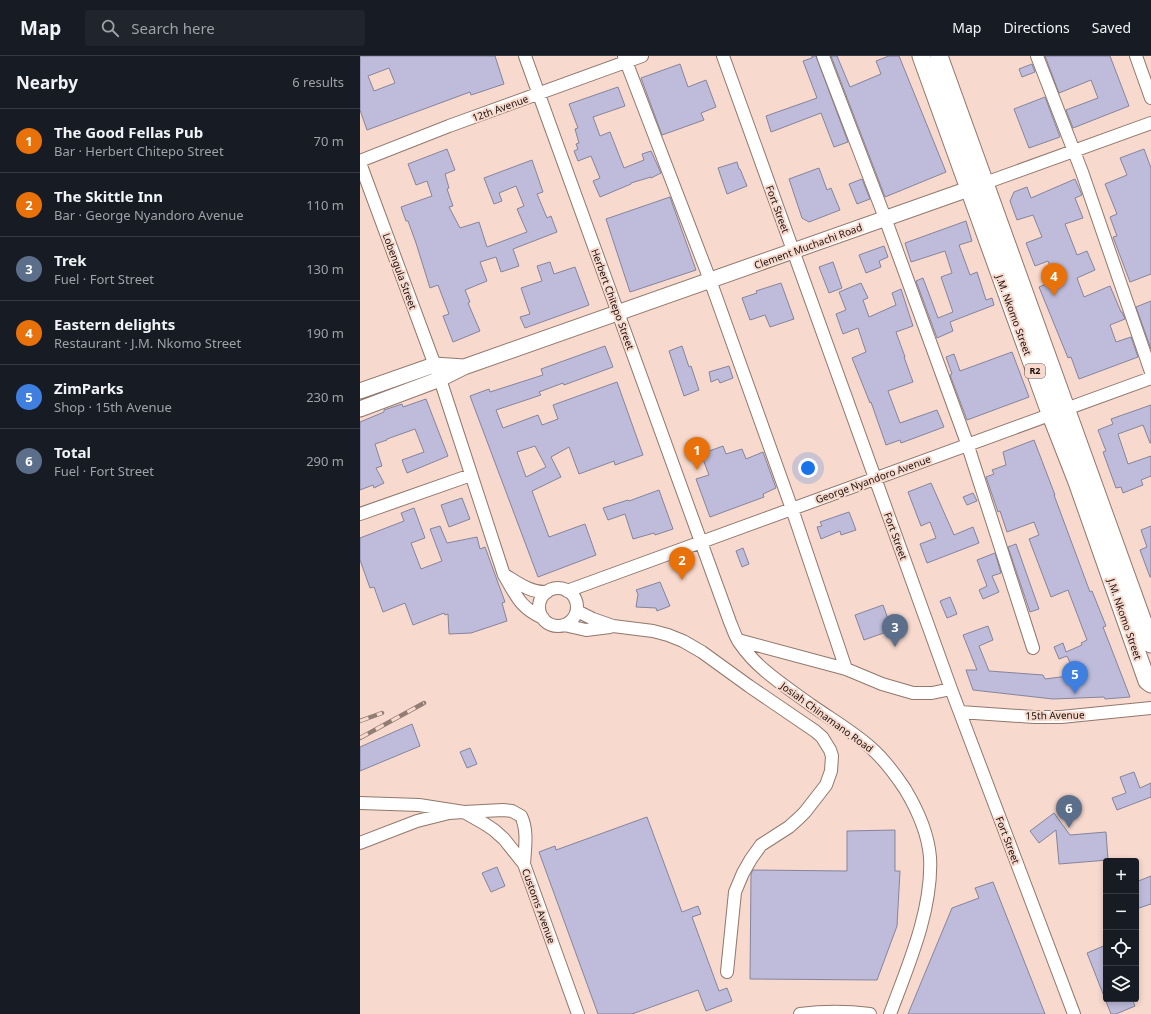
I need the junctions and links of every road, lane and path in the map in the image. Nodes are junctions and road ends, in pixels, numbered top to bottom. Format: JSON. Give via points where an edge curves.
{"nodes":[{"id":1,"x":525,"y":56,"type":"edge"},
{"id":2,"x":642,"y":56,"type":"edge"},
{"id":3,"x":723,"y":56,"type":"edge"},
{"id":4,"x":823,"y":56,"type":"edge"},
{"id":5,"x":921,"y":56,"type":"edge"},
{"id":6,"x":939,"y":56,"type":"edge"},
{"id":7,"x":1038,"y":56,"type":"edge"},
{"id":8,"x":1136,"y":56,"type":"edge"},
{"id":9,"x":625,"y":59,"type":"edge"},
{"id":10,"x":538,"y":94,"type":"junction"},
{"id":11,"x":1151,"y":98,"type":"edge"},
{"id":12,"x":1151,"y":123,"type":"edge"},
{"id":13,"x":1074,"y":151,"type":"junction"},
{"id":14,"x":360,"y":162,"type":"edge"},
{"id":15,"x":985,"y":183,"type":"junction"},
{"id":16,"x":969,"y":188,"type":"junction"},
{"id":17,"x":885,"y":218,"type":"junction"},
{"id":18,"x":793,"y":251,"type":"junction"},
{"id":19,"x":710,"y":280,"type":"junction"},
{"id":20,"x":618,"y":313,"type":"junction"},
{"id":21,"x":434,"y":365,"type":"junction"},
{"id":22,"x":464,"y":367,"type":"junction"},
{"id":23,"x":1151,"y":372,"type":"edge"},
{"id":24,"x":1151,"y":378,"type":"edge"},
{"id":25,"x":440,"y":380,"type":"junction"},
{"id":26,"x":360,"y":391,"type":"edge"},
{"id":27,"x":360,"y":409,"type":"edge"},
{"id":28,"x":1058,"y":412,"type":"junction"},
{"id":29,"x":967,"y":445,"type":"junction"},
{"id":30,"x":471,"y":475,"type":"junction"},
{"id":31,"x":875,"y":479,"type":"junction"},
{"id":32,"x":792,"y":509,"type":"junction"},
{"id":33,"x":360,"y":514,"type":"edge"},
{"id":34,"x":701,"y":542,"type":"junction"},
{"id":35,"x":504,"y":575,"type":"junction"},
{"id":36,"x":596,"y":581,"type":"junction"},
{"id":37,"x":567,"y":591,"type":"junction"},
{"id":38,"x":547,"y":592,"type":"junction"},
{"id":39,"x":577,"y":608,"type":"junction"},
{"id":40,"x":543,"y":618,"type":"junction"},
{"id":41,"x":564,"y":625,"type":"junction"},
{"id":42,"x":613,"y":626,"type":"junction"},
{"id":43,"x":738,"y":640,"type":"junction"},
{"id":44,"x":1151,"y":644,"type":"edge"},
{"id":45,"x":1033,"y":648,"type":"dead end"},
{"id":46,"x":846,"y":669,"type":"junction"},
{"id":47,"x":1151,"y":684,"type":"edge"},
{"id":48,"x":951,"y":689,"type":"junction"},
{"id":49,"x":1151,"y":708,"type":"edge"},
{"id":50,"x":960,"y":712,"type":"junction"},
{"id":51,"x":360,"y":803,"type":"edge"},
{"id":52,"x":464,"y":812,"type":"junction"},
{"id":53,"x":360,"y":843,"type":"edge"},
{"id":54,"x":524,"y":864,"type":"junction"},
{"id":55,"x":727,"y":972,"type":"dead end"},
{"id":56,"x":578,"y":1014,"type":"edge"},
{"id":57,"x":800,"y":1014,"type":"edge"},
{"id":58,"x":870,"y":1014,"type":"edge"},
{"id":59,"x":890,"y":1014,"type":"edge"},
{"id":60,"x":1074,"y":1014,"type":"edge"}],
"edges":[{"from":1,"to":10,"type":"street","name":"Herbert Chitepo Street"},
{"from":2,"to":9,"type":"street","name":"12th Avenue"},
{"from":3,"to":18,"type":"street","name":"Fort Street"},
{"from":4,"to":17,"type":"street"},
{"from":5,"to":16,"type":"highway","name":"J.M. Nkomo Street","number":"R2"},
{"from":6,"to":15,"type":"highway","name":"J.M. Nkomo Street","number":"R2"},
{"from":7,"to":13,"type":"street"},
{"from":8,"to":11,"type":"street"},
{"from":9,"to":10,"type":"street","name":"12th Avenue"},
{"from":9,"to":19,"type":"street"},
{"from":10,"to":14,"type":"street","name":"12th Avenue"},
{"from":10,"to":20,"type":"street","name":"Herbert Chitepo Street"},
{"from":12,"to":13,"type":"street","name":"Clement Muchachi Road"},
{"from":13,"to":15,"type":"street","name":"Clement Muchachi Road"},
{"from":13,"to":23,"type":"street"},
{"from":14,"to":21,"type":"street","name":"Lobengula Street"},
{"from":15,"to":16,"type":"main road","name":"Clement Muchachi Road"},
{"from":15,"to":28,"type":"highway","name":"J.M. Nkomo Street","number":"R2"},
{"from":16,"to":17,"type":"main road","name":"Clement Muchachi Road"},
{"from":16,"to":28,"type":"highway","name":"J.M. Nkomo Street","number":"R2"},
{"from":17,"to":18,"type":"main road","name":"Clement Muchachi Road"},
{"from":17,"to":29,"type":"street"},
{"from":18,"to":19,"type":"main road","name":"Clement Muchachi Road"},
{"from":18,"to":31,"type":"street","name":"Fort Street"},
{"from":19,"to":20,"type":"main road","name":"Clement Muchachi Road"},
{"from":19,"to":32,"type":"street"},
{"from":20,"to":22,"type":"main road","name":"Clement Muchachi Road"},
{"from":20,"to":34,"type":"street","name":"Herbert Chitepo Street"},
{"from":21,"to":22,"type":"main road","name":"Clement Muchachi Road"},
{"from":21,"to":25,"type":"street","name":"Lobengula Street"},
{"from":21,"to":26,"type":"main road","name":"Clement Muchachi Road"},
{"from":22,"to":25,"type":"main road","name":"Clement Muchachi Road"},
{"from":24,"to":28,"type":"street","name":"George Nyandoro Avenue"},
{"from":25,"to":27,"type":"main road","name":"Clement Muchachi Road"},
{"from":25,"to":30,"type":"street","name":"Lobengula Street"},
{"from":28,"to":29,"type":"street","name":"George Nyandoro Avenue"},
{"from":28,"to":44,"type":"highway","name":"J.M. Nkomo Street","number":"R2"},
{"from":28,"to":47,"type":"highway","name":"J.M. Nkomo Street","number":"R2","via":[[1079,489],[1147,681]]},
{"from":29,"to":31,"type":"street","name":"George Nyandoro Avenue"},
{"from":29,"to":45,"type":"street"},
{"from":30,"to":33,"type":"street"},
{"from":30,"to":35,"type":"street","name":"Lobengula Street"},
{"from":31,"to":32,"type":"street","name":"George Nyandoro Avenue"},
{"from":31,"to":48,"type":"street","name":"Fort Street"},
{"from":32,"to":34,"type":"street","name":"George Nyandoro Avenue"},
{"from":32,"to":46,"type":"street"},
{"from":34,"to":36,"type":"street","name":"George Nyandoro Avenue"},
{"from":34,"to":43,"type":"street","name":"Josiah Chinamano Road"},
{"from":35,"to":38,"type":"street","via":[[534,591]]},
{"from":35,"to":40,"type":"street","name":"Lobengula Street","via":[[518,600],[528,610]]},
{"from":36,"to":37,"type":"street","name":"George Nyandoro Avenue"},
{"from":36,"to":39,"type":"street","name":"George Nyandoro Avenue","via":[[587,589]]},
{"from":37,"to":38,"type":"street","via":[[557,589]]},
{"from":37,"to":39,"type":"street","via":[[575,599]]},
{"from":38,"to":40,"type":"street","via":[[540,604]]},
{"from":39,"to":41,"type":"street","via":[[575,617]]},
{"from":39,"to":42,"type":"street","via":[[601,623]]},
{"from":40,"to":41,"type":"street","via":[[548,624]]},
{"from":41,"to":42,"type":"street","via":[[586,630]]},
{"from":42,"to":55,"type":"street","via":[[668,635],[702,652],[815,731],[822,737],[832,756],[831,771],[826,785],[800,818],[761,845],[738,882]]},
{"from":43,"to":46,"type":"street"},
{"from":43,"to":59,"type":"street","name":"Josiah Chinamano Road","via":[[766,673],[871,748],[887,764],[913,802],[928,843],[929,889],[914,950]]},
{"from":46,"to":48,"type":"street","via":[[913,694],[932,694]]},
{"from":48,"to":50,"type":"street","name":"Fort Street"},
{"from":49,"to":50,"type":"street","name":"15th Avenue","via":[[1061,717]]},
{"from":50,"to":60,"type":"street","name":"Fort Street"},
{"from":51,"to":52,"type":"street","via":[[419,805]]},
{"from":52,"to":53,"type":"street","via":[[417,820]]},
{"from":52,"to":54,"type":"street","name":"Customs Avenue","via":[[494,830]]},
{"from":52,"to":54,"type":"street","via":[[503,810],[521,816],[525,832]]},
{"from":54,"to":56,"type":"street","name":"Customs Avenue"},
{"from":57,"to":58,"type":"street"}]}
